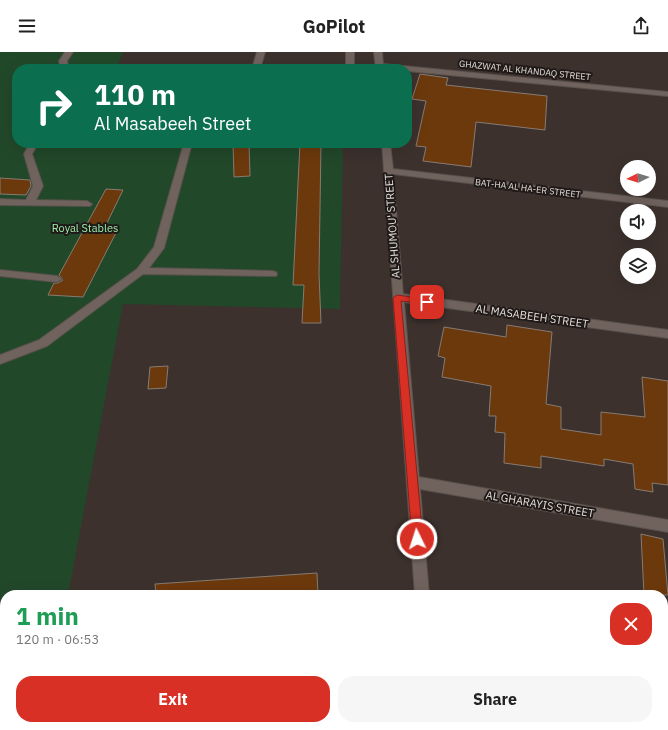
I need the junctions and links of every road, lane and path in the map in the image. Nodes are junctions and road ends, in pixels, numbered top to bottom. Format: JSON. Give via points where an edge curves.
{"nodes":[{"id":1,"x":69,"y":52,"type":"edge"},
{"id":2,"x":261,"y":52,"type":"edge"},
{"id":3,"x":350,"y":52,"type":"edge"},
{"id":4,"x":378,"y":52,"type":"edge"},
{"id":5,"x":64,"y":64,"type":"edge"},
{"id":6,"x":257,"y":64,"type":"edge"},
{"id":7,"x":350,"y":64,"type":"edge"},
{"id":8,"x":380,"y":64,"type":"edge"},
{"id":9,"x":412,"y":70,"type":"edge"},
{"id":10,"x":668,"y":94,"type":"edge"},
{"id":11,"x":31,"y":148,"type":"edge"},
{"id":12,"x":187,"y":148,"type":"edge"},
{"id":13,"x":386,"y":148,"type":"edge"},
{"id":14,"x":388,"y":171,"type":"junction"},
{"id":15,"x":0,"y":202,"type":"edge"},
{"id":16,"x":30,"y":202,"type":"junction"},
{"id":17,"x":87,"y":204,"type":"dead end"},
{"id":18,"x":668,"y":204,"type":"edge"},
{"id":19,"x":141,"y":271,"type":"junction"},
{"id":20,"x":0,"y":273,"type":"edge"},
{"id":21,"x":272,"y":274,"type":"dead end"},
{"id":22,"x":57,"y":279,"type":"dead end"},
{"id":23,"x":397,"y":298,"type":"junction"},
{"id":24,"x":668,"y":334,"type":"edge"},
{"id":25,"x":0,"y":360,"type":"edge"},
{"id":26,"x":413,"y":482,"type":"junction"},
{"id":27,"x":668,"y":526,"type":"edge"},
{"id":28,"x":422,"y":590,"type":"edge"}],
"edges":[{"from":1,"to":5,"type":"street"},
{"from":2,"to":6,"type":"street"},
{"from":3,"to":7,"type":"street"},
{"from":4,"to":8,"type":"street"},
{"from":9,"to":10,"type":"street","name":"GHAZWAT AL KHANDAQ STREET"},
{"from":11,"to":16,"type":"street","via":[[28,154],[38,186]]},
{"from":12,"to":19,"type":"street","via":[[159,248]]},
{"from":13,"to":14,"type":"street","name":"AL SHUMOU' STREET"},
{"from":14,"to":18,"type":"street","name":"BAT-HA AL HA-ER STREET"},
{"from":14,"to":23,"type":"street","name":"AL SHUMOU' STREET"},
{"from":15,"to":16,"type":"street"},
{"from":16,"to":17,"type":"street"},
{"from":19,"to":21,"type":"street"},
{"from":19,"to":25,"type":"street","via":[[43,343]]},
{"from":20,"to":22,"type":"street"},
{"from":23,"to":24,"type":"street","name":"AL MASABEEH STREET"},
{"from":23,"to":26,"type":"street","name":"AL SHUMOU' STREET"},
{"from":26,"to":27,"type":"street","name":"AL GHARAYIS STREET"},
{"from":26,"to":28,"type":"street","name":"AL SHUMOU' STREET"}]}
